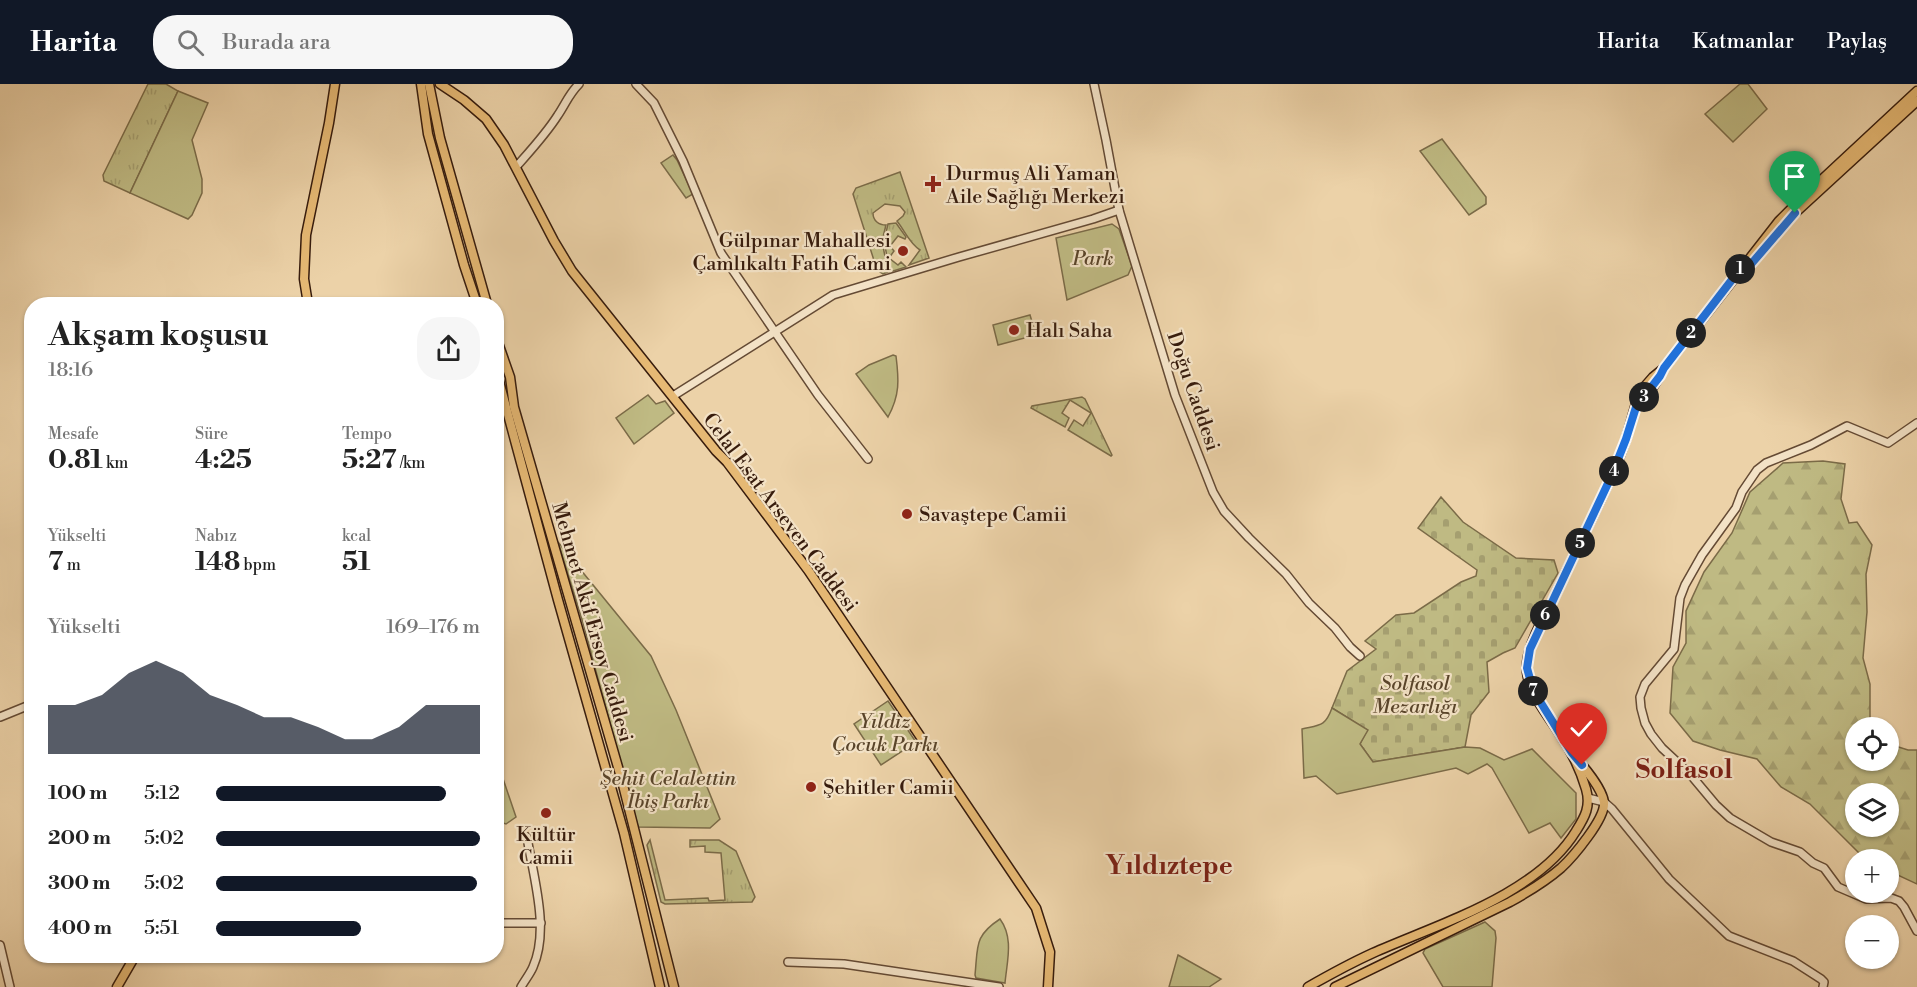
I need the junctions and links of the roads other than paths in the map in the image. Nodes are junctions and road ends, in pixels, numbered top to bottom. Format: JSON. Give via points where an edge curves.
{"nodes":[{"id":1,"x":335,"y":84,"type":"edge"},
{"id":2,"x":421,"y":84,"type":"edge"},
{"id":3,"x":429,"y":84,"type":"edge"},
{"id":4,"x":440,"y":84,"type":"edge"},
{"id":5,"x":579,"y":84,"type":"edge"},
{"id":6,"x":636,"y":84,"type":"edge"},
{"id":7,"x":1094,"y":84,"type":"edge"},
{"id":8,"x":1917,"y":91,"type":"edge"},
{"id":9,"x":1917,"y":101,"type":"edge"},
{"id":10,"x":516,"y":167,"type":"junction"},
{"id":11,"x":1119,"y":210,"type":"junction"},
{"id":12,"x":1741,"y":268,"type":"junction"},
{"id":13,"x":307,"y":297,"type":"edge"},
{"id":14,"x":475,"y":297,"type":"edge"},
{"id":15,"x":485,"y":297,"type":"edge"},
{"id":16,"x":776,"y":333,"type":"junction"},
{"id":17,"x":504,"y":360,"type":"edge"},
{"id":18,"x":673,"y":396,"type":"junction"},
{"id":19,"x":504,"y":400,"type":"edge"},
{"id":20,"x":1917,"y":423,"type":"edge"},
{"id":21,"x":868,"y":459,"type":"dead end"},
{"id":22,"x":1360,"y":657,"type":"dead end"},
{"id":23,"x":24,"y":707,"type":"edge"},
{"id":24,"x":1,"y":714,"type":"edge"},
{"id":25,"x":1572,"y":753,"type":"junction"},
{"id":26,"x":1588,"y":798,"type":"junction"},
{"id":27,"x":1604,"y":802,"type":"junction"},
{"id":28,"x":527,"y":837,"type":"dead end"},
{"id":29,"x":504,"y":923,"type":"edge"},
{"id":30,"x":541,"y":923,"type":"junction"},
{"id":31,"x":1917,"y":931,"type":"edge"},
{"id":32,"x":0,"y":945,"type":"edge"},
{"id":33,"x":788,"y":962,"type":"dead end"},
{"id":34,"x":131,"y":963,"type":"edge"},
{"id":35,"x":10,"y":987,"type":"edge"},
{"id":36,"x":117,"y":987,"type":"edge"},
{"id":37,"x":521,"y":987,"type":"edge"},
{"id":38,"x":660,"y":987,"type":"edge"},
{"id":39,"x":674,"y":987,"type":"edge"},
{"id":40,"x":999,"y":987,"type":"edge"},
{"id":41,"x":1048,"y":987,"type":"edge"},
{"id":42,"x":1308,"y":987,"type":"edge"},
{"id":43,"x":1335,"y":987,"type":"edge"},
{"id":44,"x":1823,"y":987,"type":"edge"}],
"edges":[{"from":1,"to":13,"type":"main road","via":[[306,235]]},
{"from":2,"to":14,"type":"main road","via":[[428,134]]},
{"from":3,"to":15,"type":"main road","via":[[440,138]]},
{"from":4,"to":10,"type":"main road","name":"Celal Esat Arseven Caddesi","via":[[486,119]]},
{"from":5,"to":10,"type":"street","via":[[539,142]]},
{"from":6,"to":16,"type":"street","via":[[654,103],[721,253]]},
{"from":7,"to":11,"type":"street","name":"Doğu Caddesi"},
{"from":8,"to":12,"type":"main road","via":[[1779,221]]},
{"from":9,"to":12,"type":"main road","via":[[1795,213],[1752,263]]},
{"from":10,"to":18,"type":"main road","name":"Celal Esat Arseven Caddesi","via":[[572,271]]},
{"from":11,"to":16,"type":"street","via":[[833,295]]},
{"from":11,"to":22,"type":"street","name":"Doğu Caddesi","via":[[1175,395],[1213,492],[1236,525]]},
{"from":12,"to":25,"type":"main road","via":[[1637,404],[1611,477],[1528,656],[1533,690]]},
{"from":16,"to":18,"type":"street"},
{"from":16,"to":21,"type":"street"},
{"from":17,"to":39,"type":"main road","name":"Mehmet Akif Ersoy Caddesi"},
{"from":18,"to":41,"type":"main road","name":"Celal Esat Arseven Caddesi","via":[[808,570],[1036,908],[1050,952]]},
{"from":19,"to":38,"type":"main road","name":"Mehmet Akif Ersoy Caddesi","via":[[624,833]]},
{"from":20,"to":31,"type":"street","via":[[1888,443],[1847,426],[1756,470],[1736,508],[1693,570],[1680,598],[1674,649],[1645,684],[1640,697],[1651,734],[1730,818],[1771,842],[1800,852],[1824,868],[1841,889],[1866,899],[1899,901]]},
{"from":23,"to":24,"type":"street"},
{"from":25,"to":26,"type":"main road"},
{"from":25,"to":27,"type":"main road"},
{"from":26,"to":27,"type":"street"},
{"from":26,"to":42,"type":"main road","via":[[1586,815],[1571,839],[1534,876],[1488,902],[1370,954]]},
{"from":27,"to":43,"type":"main road","via":[[1599,818],[1578,849],[1535,887]]},
{"from":27,"to":44,"type":"street","via":[[1669,879],[1729,936],[1793,961],[1821,979]]},
{"from":28,"to":30,"type":"street"},
{"from":29,"to":30,"type":"street"},
{"from":30,"to":37,"type":"street","via":[[533,967]]},
{"from":32,"to":35,"type":"street"},
{"from":33,"to":40,"type":"street","via":[[844,964]]},
{"from":34,"to":36,"type":"main road"}]}
